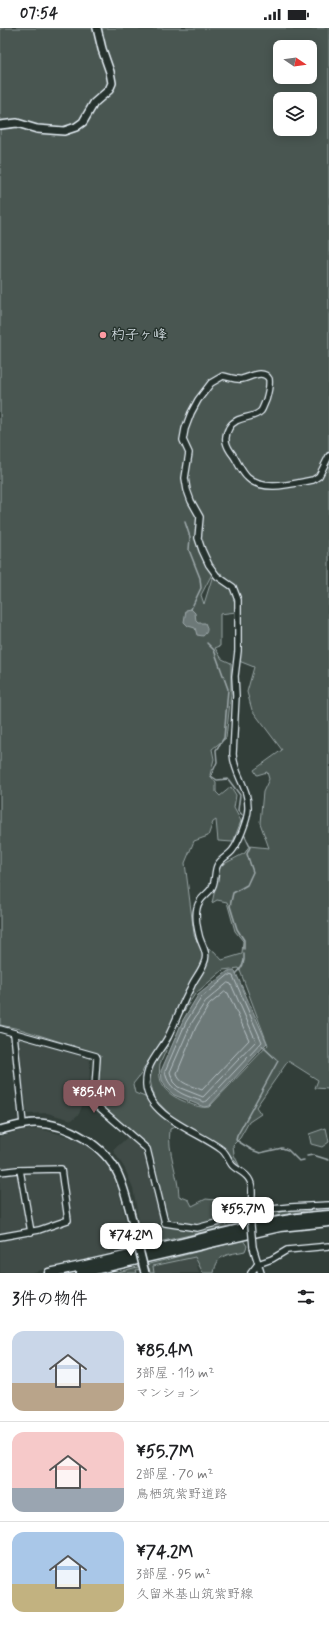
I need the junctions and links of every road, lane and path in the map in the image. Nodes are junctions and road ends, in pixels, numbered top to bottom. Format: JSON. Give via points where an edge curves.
{"nodes":[{"id":1,"x":97,"y":28,"type":"edge"},
{"id":2,"x":0,"y":125,"type":"edge"},
{"id":3,"x":329,"y":456,"type":"edge"},
{"id":4,"x":0,"y":1029,"type":"edge"},
{"id":5,"x":14,"y":1034,"type":"junction"},
{"id":6,"x":23,"y":1124,"type":"junction"},
{"id":7,"x":0,"y":1130,"type":"edge"},
{"id":8,"x":20,"y":1170,"type":"junction"},
{"id":9,"x":0,"y":1172,"type":"edge"},
{"id":10,"x":329,"y":1205,"type":"edge"},
{"id":11,"x":329,"y":1211,"type":"edge"},
{"id":12,"x":250,"y":1214,"type":"junction"},
{"id":13,"x":329,"y":1215,"type":"edge"},
{"id":14,"x":303,"y":1217,"type":"junction"},
{"id":15,"x":329,"y":1222,"type":"edge"},
{"id":16,"x":31,"y":1232,"type":"junction"},
{"id":17,"x":0,"y":1237,"type":"edge"},
{"id":18,"x":329,"y":1246,"type":"edge"},
{"id":19,"x":258,"y":1264,"type":"junction"},
{"id":20,"x":49,"y":1273,"type":"edge"},
{"id":21,"x":81,"y":1273,"type":"edge"},
{"id":22,"x":145,"y":1273,"type":"edge"},
{"id":23,"x":251,"y":1273,"type":"edge"},
{"id":24,"x":261,"y":1273,"type":"edge"}],
"edges":[{"from":1,"to":2,"type":"street","via":[[112,83],[109,90],[94,102],[83,122],[64,131],[37,129],[17,123]]},
{"from":3,"to":12,"type":"street","via":[[319,476],[313,480],[270,485],[249,480],[225,441],[231,424],[256,414],[263,408],[270,385],[269,379],[259,374],[242,379],[223,376],[212,383],[191,413],[183,440],[189,453],[185,478],[187,490],[200,517],[200,544],[209,565],[217,576],[233,587],[238,600],[238,651],[232,746],[233,763],[246,790],[248,808],[236,846],[218,864],[211,890],[200,898],[196,916],[199,935],[206,952],[204,964],[167,1038],[151,1061],[146,1087],[152,1102],[161,1111],[184,1128],[223,1150],[232,1165],[247,1176],[251,1186]]},
{"from":4,"to":5,"type":"street"},
{"from":5,"to":6,"type":"street"},
{"from":5,"to":12,"type":"street","via":[[96,1056],[94,1103],[147,1149],[165,1223],[197,1228]]},
{"from":6,"to":7,"type":"street"},
{"from":6,"to":22,"type":"street","bridge":true,"via":[[52,1125],[73,1132],[90,1142],[109,1159],[118,1174],[126,1197]]},
{"from":8,"to":9,"type":"street"},
{"from":8,"to":16,"type":"street"},
{"from":8,"to":16,"type":"street","via":[[61,1169],[68,1220]]},
{"from":10,"to":12,"type":"street","via":[[290,1207],[255,1211]]},
{"from":11,"to":14,"type":"main road"},
{"from":12,"to":19,"type":"street","bridge":true,"via":[[253,1247]]},
{"from":13,"to":14,"type":"main road"},
{"from":14,"to":20,"type":"main road","via":[[240,1228]]},
{"from":15,"to":21,"type":"main road","via":[[280,1227]]},
{"from":16,"to":17,"type":"street"},
{"from":18,"to":19,"type":"street","via":[[287,1250]]},
{"from":19,"to":23,"type":"street"},
{"from":19,"to":24,"type":"street"}]}
